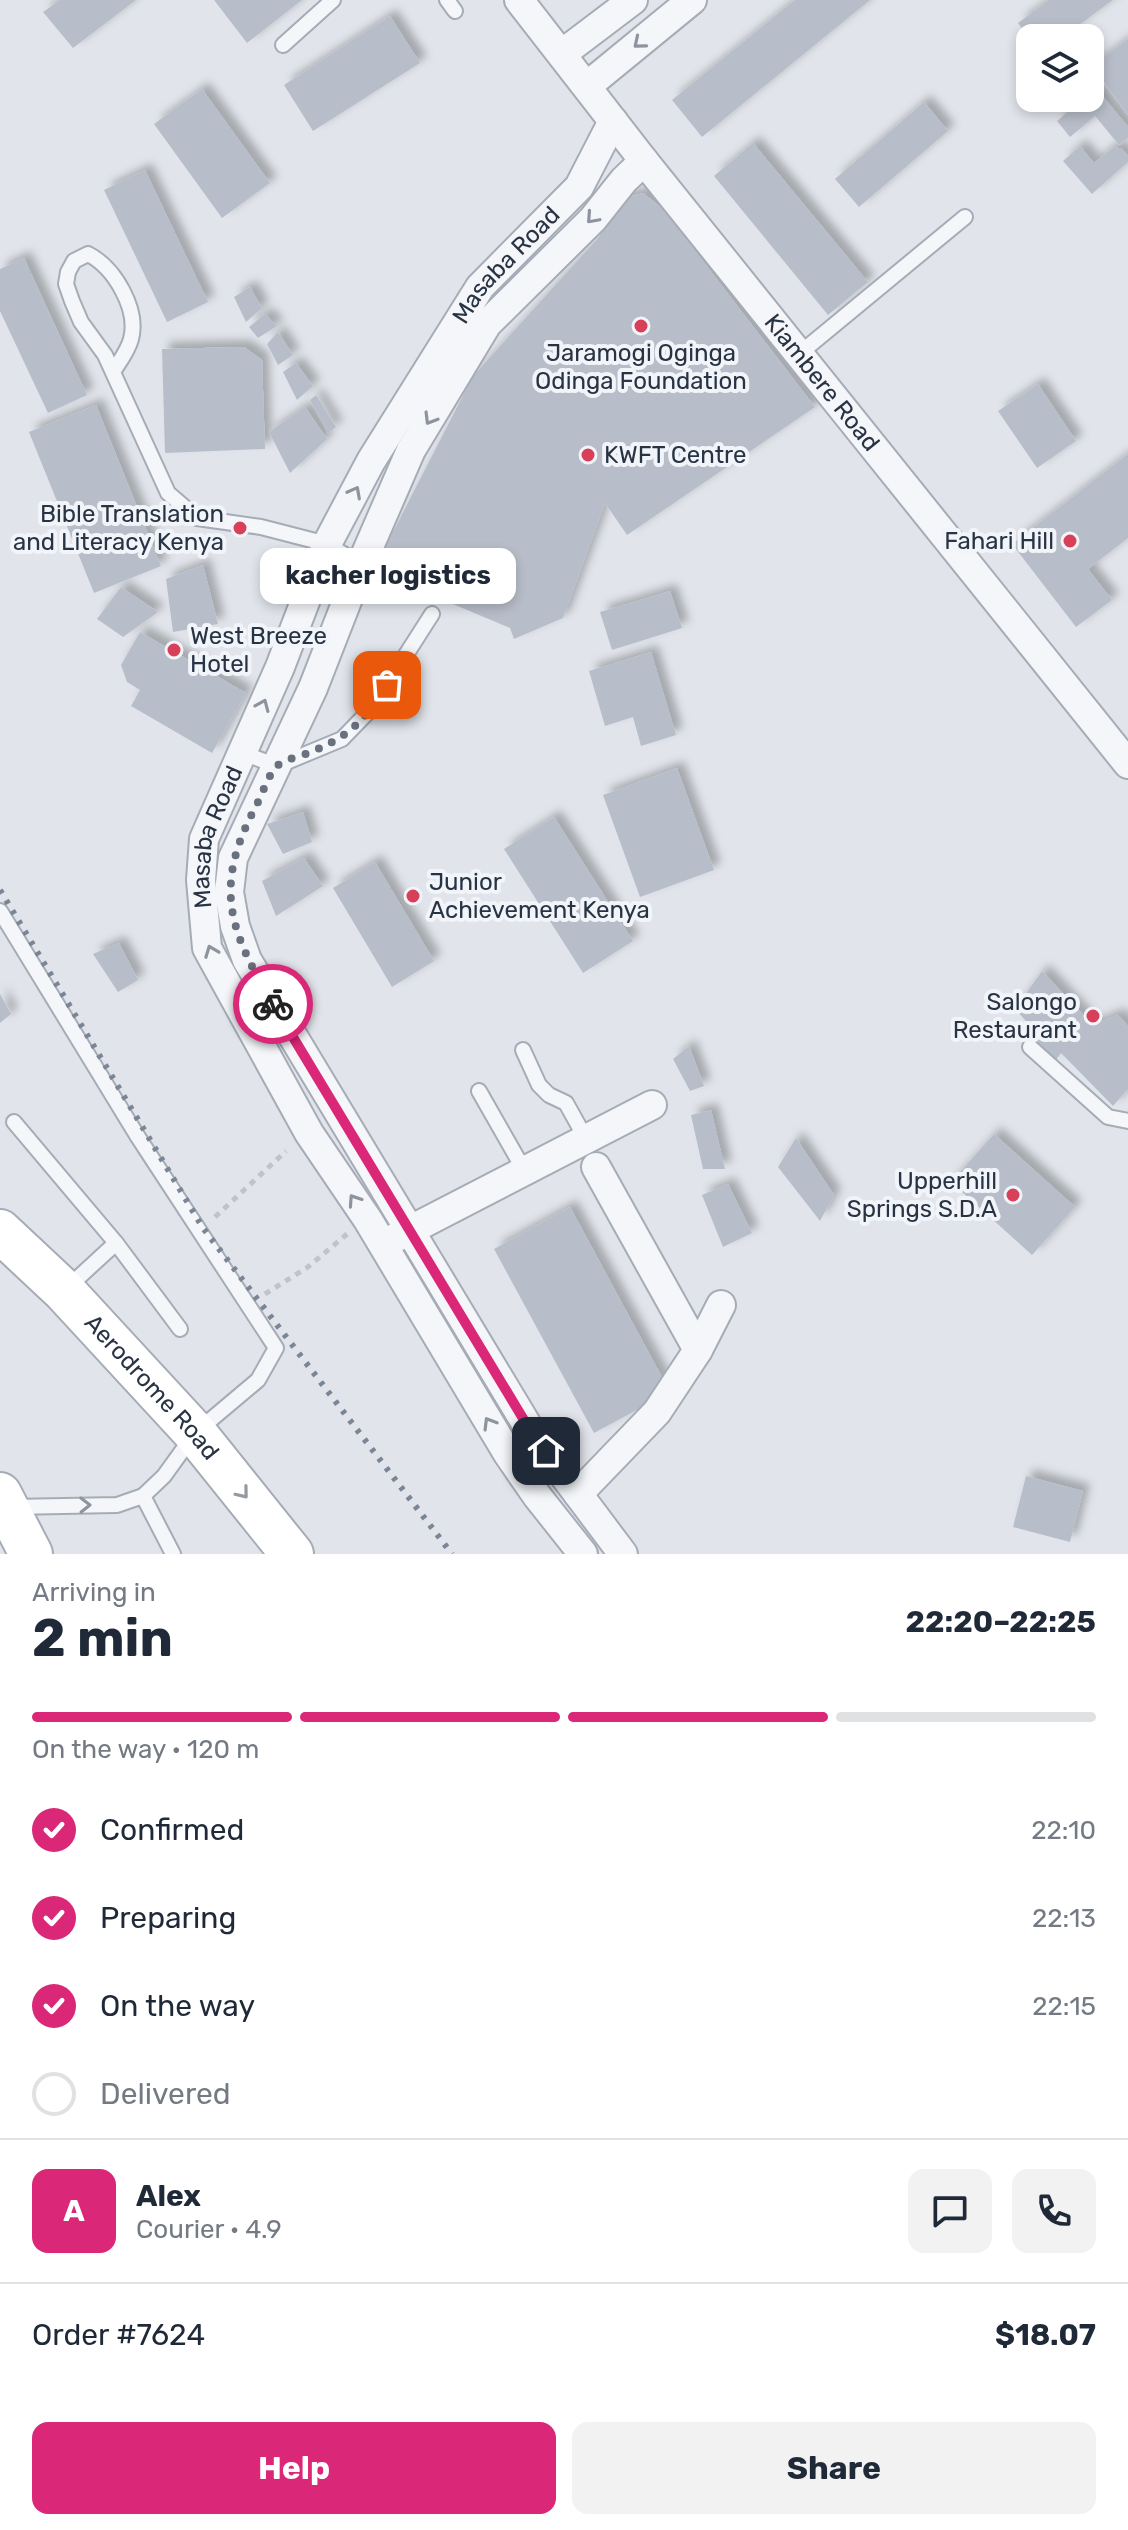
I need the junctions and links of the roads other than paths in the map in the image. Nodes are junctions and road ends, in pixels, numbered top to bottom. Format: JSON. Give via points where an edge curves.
{"nodes":[{"id":1,"x":333,"y":0,"type":"edge"},
{"id":2,"x":519,"y":0,"type":"edge"},
{"id":3,"x":633,"y":0,"type":"edge"},
{"id":4,"x":692,"y":0,"type":"edge"},
{"id":5,"x":283,"y":45,"type":"dead end"},
{"id":6,"x":563,"y":53,"type":"junction"},
{"id":7,"x":587,"y":86,"type":"junction"},
{"id":8,"x":613,"y":121,"type":"junction"},
{"id":9,"x":644,"y":161,"type":"junction"},
{"id":10,"x":965,"y":217,"type":"dead end"},
{"id":11,"x":799,"y":354,"type":"junction"},
{"id":12,"x":113,"y":372,"type":"junction"},
{"id":13,"x":327,"y":544,"type":"junction"},
{"id":14,"x":361,"y":565,"type":"junction"},
{"id":15,"x":432,"y":614,"type":"dead end"},
{"id":16,"x":280,"y":667,"type":"junction"},
{"id":17,"x":313,"y":688,"type":"junction"},
{"id":18,"x":243,"y":753,"type":"junction"},
{"id":19,"x":1128,"y":764,"type":"edge"},
{"id":20,"x":277,"y":766,"type":"junction"},
{"id":21,"x":0,"y":911,"type":"edge"},
{"id":22,"x":1030,"y":1047,"type":"dead end"},
{"id":23,"x":523,"y":1050,"type":"dead end"},
{"id":24,"x":479,"y":1091,"type":"dead end"},
{"id":25,"x":652,"y":1105,"type":"dead end"},
{"id":26,"x":1128,"y":1121,"type":"edge"},
{"id":27,"x":14,"y":1122,"type":"dead end"},
{"id":28,"x":586,"y":1139,"type":"junction"},
{"id":29,"x":596,"y":1167,"type":"dead end"},
{"id":30,"x":524,"y":1170,"type":"junction"},
{"id":31,"x":409,"y":1229,"type":"junction"},
{"id":32,"x":0,"y":1231,"type":"edge"},
{"id":33,"x":116,"y":1243,"type":"junction"},
{"id":34,"x":382,"y":1246,"type":"junction"},
{"id":35,"x":64,"y":1291,"type":"junction"},
{"id":36,"x":721,"y":1305,"type":"dead end"},
{"id":37,"x":180,"y":1329,"type":"dead end"},
{"id":38,"x":698,"y":1350,"type":"junction"},
{"id":39,"x":195,"y":1433,"type":"junction"},
{"id":40,"x":578,"y":1494,"type":"junction"},
{"id":41,"x":143,"y":1496,"type":"junction"},
{"id":42,"x":4,"y":1501,"type":"edge"},
{"id":43,"x":31,"y":1554,"type":"edge"},
{"id":44,"x":173,"y":1554,"type":"edge"},
{"id":45,"x":292,"y":1554,"type":"edge"},
{"id":46,"x":583,"y":1554,"type":"edge"},
{"id":47,"x":623,"y":1554,"type":"edge"}],
"edges":[{"from":1,"to":5,"type":"lane"},
{"from":2,"to":6,"type":"street","name":"Kiambere Road"},
{"from":3,"to":6,"type":"street"},
{"from":4,"to":7,"type":"street","one_way":true},
{"from":6,"to":7,"type":"street","name":"Kiambere Road"},
{"from":7,"to":8,"type":"street","name":"Kiambere Road"},
{"from":8,"to":9,"type":"street","name":"Kiambere Road"},
{"from":13,"to":8,"type":"street","name":"Masaba Road","one_way":true,"via":[[408,399],[480,287],[579,187]]},
{"from":9,"to":11,"type":"street","name":"Kiambere Road"},
{"from":9,"to":14,"type":"street","name":"Masaba Road","one_way":true,"via":[[487,324],[411,450]]},
{"from":10,"to":11,"type":"lane"},
{"from":11,"to":19,"type":"street","name":"Kiambere Road"},
{"from":12,"to":12,"type":"lane","via":[[132,335],[130,317],[112,273],[88,254],[74,261],[66,284],[81,322]]},
{"from":12,"to":13,"type":"lane","via":[[168,493],[197,518]]},
{"from":13,"to":14,"type":"lane"},
{"from":13,"to":16,"type":"street","name":"Masaba Road"},
{"from":14,"to":17,"type":"street","name":"Masaba Road"},
{"from":15,"to":20,"type":"lane","via":[[372,708],[342,739]]},
{"from":16,"to":17,"type":"street"},
{"from":18,"to":16,"type":"street","name":"Masaba Road","one_way":true},
{"from":17,"to":20,"type":"street","name":"Masaba Road"},
{"from":18,"to":20,"type":"lane"},
{"from":34,"to":18,"type":"street","name":"Masaba Road","one_way":true,"via":[[309,1133],[207,948],[201,880],[204,839]]},
{"from":20,"to":31,"type":"street","name":"Masaba Road","via":[[233,858],[229,892],[235,926],[247,960]]},
{"from":21,"to":39,"type":"lane","via":[[138,1137],[276,1348],[258,1380]]},
{"from":22,"to":26,"type":"lane","via":[[1108,1117]]},
{"from":23,"to":28,"type":"lane","via":[[539,1085],[566,1103]]},
{"from":24,"to":30,"type":"lane"},
{"from":25,"to":28,"type":"street"},
{"from":27,"to":33,"type":"lane"},
{"from":28,"to":30,"type":"street"},
{"from":29,"to":38,"type":"street"},
{"from":30,"to":31,"type":"street"},
{"from":31,"to":34,"type":"street"},
{"from":31,"to":40,"type":"street","name":"Masaba Road","via":[[530,1430]]},
{"from":32,"to":35,"type":"main road","name":"Aerodrome Road"},
{"from":33,"to":35,"type":"lane"},
{"from":33,"to":37,"type":"lane"},
{"from":46,"to":34,"type":"street","name":"Masaba Road","one_way":true,"via":[[508,1454]]},
{"from":35,"to":39,"type":"main road","name":"Aerodrome Road"},
{"from":36,"to":38,"type":"street"},
{"from":38,"to":40,"type":"street","via":[[657,1412]]},
{"from":39,"to":41,"type":"lane"},
{"from":39,"to":45,"type":"main road","name":"Aerodrome Road","one_way":true},
{"from":40,"to":47,"type":"street","name":"Masaba Road"},
{"from":42,"to":41,"type":"lane","one_way":true,"via":[[117,1505]]},
{"from":41,"to":44,"type":"lane"},
{"from":42,"to":43,"type":"main road"}]}
